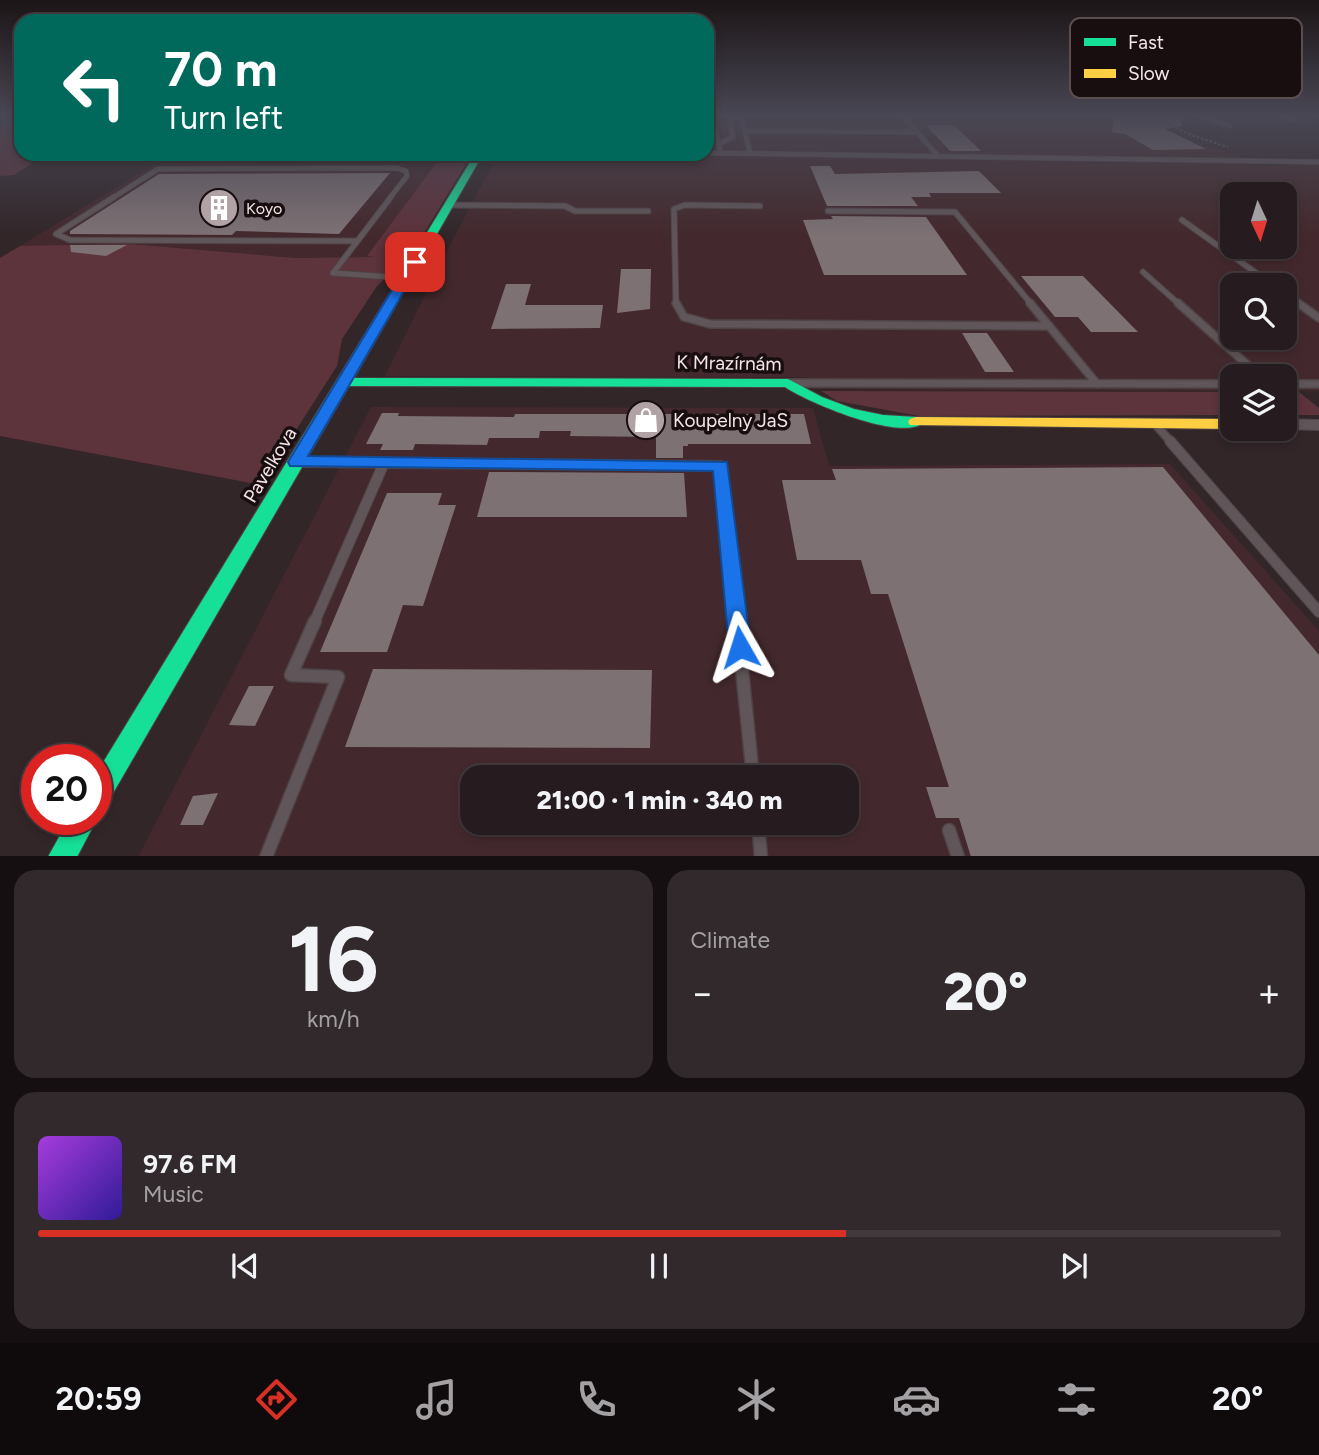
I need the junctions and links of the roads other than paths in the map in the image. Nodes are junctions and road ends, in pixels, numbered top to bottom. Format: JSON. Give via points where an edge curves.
{"nodes":[{"id":1,"x":935,"y":156,"type":"edge"},
{"id":2,"x":938,"y":156,"type":"joint"},
{"id":3,"x":475,"y":161,"type":"edge"},
{"id":4,"x":1319,"y":162,"type":"edge"},
{"id":5,"x":449,"y":205,"type":"junction"},
{"id":6,"x":760,"y":206,"type":"dead end"},
{"id":7,"x":648,"y":211,"type":"dead end"},
{"id":8,"x":828,"y":211,"type":"dead end"},
{"id":9,"x":1182,"y":220,"type":"dead end"},
{"id":10,"x":357,"y":241,"type":"junction"},
{"id":11,"x":1143,"y":272,"type":"dead end"},
{"id":12,"x":1256,"y":273,"type":"edge"},
{"id":13,"x":406,"y":278,"type":"junction"},
{"id":14,"x":1297,"y":302,"type":"edge"},
{"id":15,"x":1319,"y":318,"type":"edge"},
{"id":16,"x":1049,"y":326,"type":"junction"},
{"id":17,"x":1246,"y":364,"type":"edge"},
{"id":18,"x":344,"y":382,"type":"junction"},
{"id":19,"x":788,"y":383,"type":"junction"},
{"id":20,"x":1097,"y":384,"type":"junction"},
{"id":21,"x":1220,"y":384,"type":"edge"},
{"id":22,"x":1297,"y":384,"type":"edge"},
{"id":23,"x":1319,"y":384,"type":"edge"},
{"id":24,"x":1155,"y":424,"type":"junction"},
{"id":25,"x":1220,"y":424,"type":"edge"},
{"id":26,"x":1297,"y":424,"type":"edge"},
{"id":27,"x":1319,"y":425,"type":"edge"},
{"id":28,"x":296,"y":462,"type":"junction"},
{"id":29,"x":384,"y":463,"type":"junction"},
{"id":30,"x":1319,"y":612,"type":"edge"},
{"id":31,"x":752,"y":765,"type":"edge"},
{"id":32,"x":112,"y":771,"type":"edge"},
{"id":33,"x":949,"y":830,"type":"dead end"},
{"id":34,"x":74,"y":835,"type":"edge"},
{"id":35,"x":759,"y":835,"type":"edge"},
{"id":36,"x":61,"y":856,"type":"edge"},
{"id":37,"x":266,"y":856,"type":"edge"},
{"id":38,"x":761,"y":856,"type":"edge"},
{"id":39,"x":958,"y":856,"type":"edge"}],
"edges":[{"from":1,"to":2,"type":"lane"},
{"from":2,"to":4,"type":"lane"},
{"from":3,"to":5,"type":"street","name":"Pavelkova"},
{"from":5,"to":7,"type":"lane"},
{"from":5,"to":13,"type":"street","name":"Pavelkova"},
{"from":6,"to":16,"type":"lane","via":[[685,205],[674,209],[676,305],[684,317],[710,324]]},
{"from":8,"to":16,"type":"lane","via":[[955,212]]},
{"from":9,"to":12,"type":"lane"},
{"from":10,"to":10,"type":"lane","via":[[70,240],[56,234],[158,169],[407,171]]},
{"from":10,"to":13,"type":"lane","via":[[333,273]]},
{"from":11,"to":17,"type":"lane"},
{"from":13,"to":18,"type":"street","name":"Pavelkova"},
{"from":14,"to":15,"type":"lane"},
{"from":16,"to":20,"type":"lane"},
{"from":18,"to":19,"type":"street","name":"K Mrazírnám"},
{"from":18,"to":28,"type":"street","name":"Pavelkova"},
{"from":19,"to":20,"type":"lane"},
{"from":19,"to":24,"type":"street","name":"K Mrazírnám","via":[[821,402],[889,420]]},
{"from":20,"to":21,"type":"lane"},
{"from":22,"to":23,"type":"lane"},
{"from":24,"to":25,"type":"street","name":"K Mrazírnám"},
{"from":24,"to":30,"type":"lane"},
{"from":26,"to":27,"type":"street"},
{"from":28,"to":29,"type":"lane"},
{"from":28,"to":32,"type":"street","name":"Pavelkova"},
{"from":29,"to":31,"type":"lane","via":[[721,466]]},
{"from":29,"to":37,"type":"lane","via":[[291,675],[338,677]]},
{"from":33,"to":39,"type":"lane"},
{"from":34,"to":36,"type":"street"},
{"from":35,"to":38,"type":"lane"}]}
